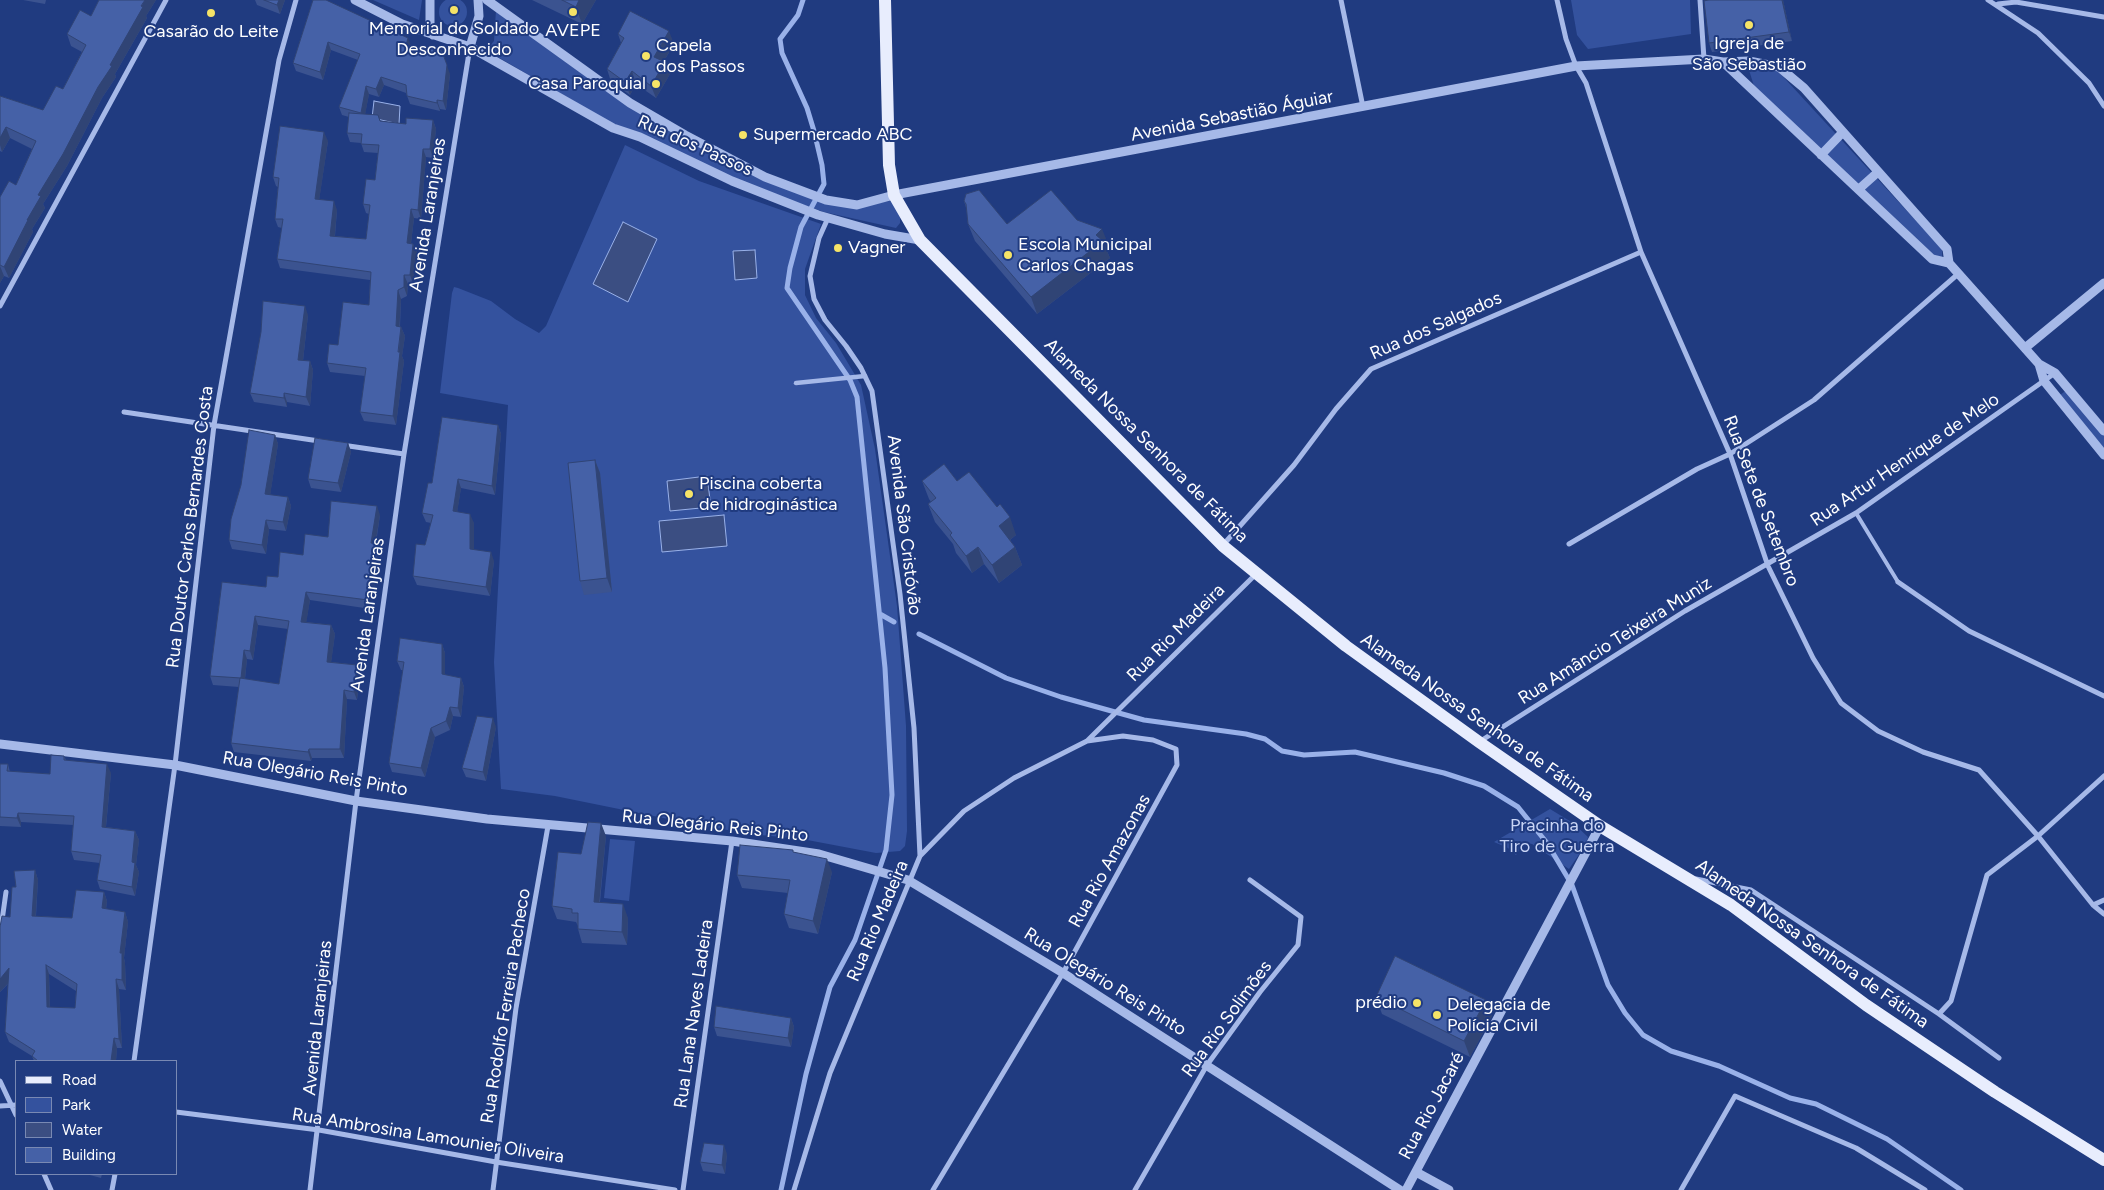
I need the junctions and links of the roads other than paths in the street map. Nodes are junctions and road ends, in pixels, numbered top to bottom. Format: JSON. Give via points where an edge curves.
{"nodes":[{"id":1,"x":166,"y":0,"type":"edge"},
{"id":2,"x":296,"y":0,"type":"edge"},
{"id":3,"x":355,"y":0,"type":"edge"},
{"id":4,"x":430,"y":0,"type":"edge"},
{"id":5,"x":478,"y":0,"type":"edge"},
{"id":6,"x":487,"y":0,"type":"edge"},
{"id":7,"x":885,"y":0,"type":"edge"},
{"id":8,"x":1341,"y":0,"type":"edge"},
{"id":9,"x":1557,"y":0,"type":"edge"},
{"id":10,"x":1700,"y":0,"type":"edge"},
{"id":11,"x":1988,"y":0,"type":"edge"},
{"id":12,"x":1997,"y":4,"type":"junction"},
{"id":13,"x":2104,"y":17,"type":"edge"},
{"id":14,"x":433,"y":35,"type":"junction"},
{"id":15,"x":470,"y":47,"type":"junction"},
{"id":16,"x":1704,"y":59,"type":"junction"},
{"id":17,"x":1723,"y":62,"type":"junction"},
{"id":18,"x":1576,"y":66,"type":"junction"},
{"id":19,"x":2104,"y":106,"type":"edge"},
{"id":20,"x":1363,"y":107,"type":"junction"},
{"id":21,"x":1843,"y":132,"type":"junction"},
{"id":22,"x":1821,"y":154,"type":"junction"},
{"id":23,"x":1878,"y":172,"type":"junction"},
{"id":24,"x":1859,"y":189,"type":"junction"},
{"id":25,"x":894,"y":195,"type":"junction"},
{"id":26,"x":828,"y":218,"type":"junction"},
{"id":27,"x":920,"y":240,"type":"junction"},
{"id":28,"x":1641,"y":252,"type":"junction"},
{"id":29,"x":1949,"y":264,"type":"junction"},
{"id":30,"x":1958,"y":274,"type":"junction"},
{"id":31,"x":2104,"y":283,"type":"edge"},
{"id":32,"x":0,"y":306,"type":"edge"},
{"id":33,"x":2025,"y":348,"type":"junction"},
{"id":34,"x":2039,"y":364,"type":"junction"},
{"id":35,"x":2054,"y":373,"type":"junction"},
{"id":36,"x":865,"y":376,"type":"junction"},
{"id":37,"x":2044,"y":381,"type":"junction"},
{"id":38,"x":796,"y":383,"type":"dead end"},
{"id":39,"x":124,"y":412,"type":"dead end"},
{"id":40,"x":214,"y":425,"type":"junction"},
{"id":41,"x":2104,"y":432,"type":"edge"},
{"id":42,"x":328,"y":442,"type":"edge"},
{"id":43,"x":338,"y":444,"type":"edge"},
{"id":44,"x":404,"y":454,"type":"junction"},
{"id":45,"x":1730,"y":454,"type":"junction"},
{"id":46,"x":2104,"y":455,"type":"edge"},
{"id":47,"x":1856,"y":513,"type":"junction"},
{"id":48,"x":1569,"y":544,"type":"dead end"},
{"id":49,"x":1223,"y":546,"type":"junction"},
{"id":50,"x":1768,"y":566,"type":"junction"},
{"id":51,"x":1258,"y":572,"type":"junction"},
{"id":52,"x":1898,"y":582,"type":"joint"},
{"id":53,"x":2104,"y":696,"type":"edge"},
{"id":54,"x":1087,"y":741,"type":"junction"},
{"id":55,"x":1479,"y":742,"type":"junction"},
{"id":56,"x":0,"y":744,"type":"edge"},
{"id":57,"x":175,"y":765,"type":"junction"},
{"id":58,"x":2104,"y":776,"type":"edge"},
{"id":59,"x":356,"y":801,"type":"junction"},
{"id":60,"x":548,"y":826,"type":"junction"},
{"id":61,"x":1600,"y":826,"type":"junction"},
{"id":62,"x":2038,"y":836,"type":"junction"},
{"id":63,"x":732,"y":841,"type":"junction"},
{"id":64,"x":920,"y":856,"type":"junction"},
{"id":65,"x":1688,"y":878,"type":"junction"},
{"id":66,"x":908,"y":880,"type":"junction"},
{"id":67,"x":1250,"y":880,"type":"dead end"},
{"id":68,"x":6,"y":892,"type":"dead end"},
{"id":69,"x":2104,"y":900,"type":"edge"},
{"id":70,"x":2093,"y":905,"type":"junction"},
{"id":71,"x":2104,"y":914,"type":"edge"},
{"id":72,"x":0,"y":935,"type":"edge"},
{"id":73,"x":1063,"y":973,"type":"junction"},
{"id":74,"x":1939,"y":1014,"type":"junction"},
{"id":75,"x":1999,"y":1058,"type":"dead end"},
{"id":76,"x":134,"y":1060,"type":"edge"},
{"id":77,"x":1207,"y":1065,"type":"junction"},
{"id":78,"x":0,"y":1080,"type":"edge"},
{"id":79,"x":14,"y":1105,"type":"edge"},
{"id":80,"x":0,"y":1106,"type":"edge"},
{"id":81,"x":178,"y":1112,"type":"edge"},
{"id":82,"x":319,"y":1130,"type":"junction"},
{"id":83,"x":2104,"y":1160,"type":"edge"},
{"id":84,"x":496,"y":1162,"type":"junction"},
{"id":85,"x":1416,"y":1172,"type":"junction"},
{"id":86,"x":44,"y":1175,"type":"edge"},
{"id":87,"x":115,"y":1175,"type":"edge"},
{"id":88,"x":51,"y":1190,"type":"edge"},
{"id":89,"x":112,"y":1190,"type":"edge"},
{"id":90,"x":310,"y":1190,"type":"edge"},
{"id":91,"x":493,"y":1190,"type":"edge"},
{"id":92,"x":675,"y":1190,"type":"edge"},
{"id":93,"x":683,"y":1190,"type":"edge"},
{"id":94,"x":794,"y":1190,"type":"edge"},
{"id":95,"x":933,"y":1190,"type":"edge"},
{"id":96,"x":1135,"y":1190,"type":"edge"},
{"id":97,"x":1400,"y":1190,"type":"edge"},
{"id":98,"x":1406,"y":1190,"type":"edge"},
{"id":99,"x":1449,"y":1190,"type":"edge"},
{"id":100,"x":1681,"y":1190,"type":"edge"},
{"id":101,"x":1925,"y":1190,"type":"edge"}],
"edges":[{"from":1,"to":32,"type":"street"},
{"from":2,"to":40,"type":"street","name":"Rua Doutor Carlos Bernardes Costa","via":[[279,60]]},
{"from":3,"to":14,"type":"street","name":"Rua dos Passos","via":[[402,24]]},
{"from":4,"to":14,"type":"street"},
{"from":5,"to":15,"type":"street","via":[[479,16]]},
{"from":6,"to":25,"type":"street","name":"Rua dos Passos","via":[[630,103],[765,177],[826,200],[858,205]]},
{"from":7,"to":25,"type":"main road","via":[[889,165]]},
{"from":8,"to":20,"type":"street"},
{"from":9,"to":18,"type":"street","name":"Rua Sete de Setembro"},
{"from":10,"to":16,"type":"street"},
{"from":11,"to":12,"type":"street"},
{"from":12,"to":13,"type":"street","via":[[2016,2]]},
{"from":12,"to":19,"type":"street","via":[[2038,33],[2089,83]]},
{"from":14,"to":15,"type":"street","name":"Rua dos Passos"},
{"from":15,"to":26,"type":"street","name":"Rua dos Passos","via":[[613,128],[640,137],[732,181]]},
{"from":15,"to":44,"type":"street","name":"Avenida Laranjeiras"},
{"from":16,"to":17,"type":"street","name":"Avenida Sebastião Águiar"},
{"from":16,"to":18,"type":"street","name":"Avenida Sebastião Águiar"},
{"from":17,"to":21,"type":"street","name":"Avenida Sebastião Águiar","via":[[1749,61],[1779,66],[1804,88]]},
{"from":17,"to":22,"type":"street"},
{"from":18,"to":20,"type":"street","name":"Avenida Sebastião Águiar"},
{"from":18,"to":28,"type":"street","name":"Rua Sete de Setembro","via":[[1586,83]]},
{"from":20,"to":25,"type":"street","name":"Avenida Sebastião Águiar"},
{"from":21,"to":22,"type":"street"},
{"from":21,"to":23,"type":"street","name":"Avenida Sebastião Águiar"},
{"from":22,"to":24,"type":"street"},
{"from":23,"to":24,"type":"street"},
{"from":23,"to":29,"type":"street","name":"Avenida Sebastião Águiar","via":[[1947,249]]},
{"from":24,"to":29,"type":"street","via":[[1932,259]]},
{"from":25,"to":27,"type":"main road","name":"Alameda Nossa Senhora de Fátima"},
{"from":26,"to":27,"type":"street","name":"Rua dos Passos"},
{"from":26,"to":36,"type":"street","name":"Avenida São Cristóvão","via":[[819,238],[810,276],[814,299],[824,320]]},
{"from":27,"to":49,"type":"main road","name":"Alameda Nossa Senhora de Fátima"},
{"from":28,"to":45,"type":"street","name":"Rua Sete de Setembro"},
{"from":28,"to":49,"type":"street","name":"Rua dos Salgados","via":[[1371,369],[1294,465]]},
{"from":29,"to":30,"type":"street"},
{"from":30,"to":33,"type":"street"},
{"from":30,"to":45,"type":"street","via":[[1814,400]]},
{"from":31,"to":33,"type":"street"},
{"from":33,"to":34,"type":"street"},
{"from":34,"to":35,"type":"street"},
{"from":34,"to":37,"type":"street"},
{"from":35,"to":37,"type":"street","name":"Rua Artur Henrique de Melo"},
{"from":35,"to":41,"type":"street"},
{"from":36,"to":38,"type":"street"},
{"from":36,"to":64,"type":"street","name":"Avenida São Cristóvão","via":[[872,391],[900,594],[914,728]]},
{"from":37,"to":46,"type":"street"},
{"from":37,"to":47,"type":"street","name":"Rua Artur Henrique de Melo"},
{"from":39,"to":40,"type":"street"},
{"from":40,"to":42,"type":"street"},
{"from":40,"to":57,"type":"street","name":"Rua Doutor Carlos Bernardes Costa"},
{"from":43,"to":44,"type":"street"},
{"from":44,"to":59,"type":"street","name":"Avenida Laranjeiras"},
{"from":45,"to":48,"type":"street","via":[[1697,469]]},
{"from":45,"to":50,"type":"street","name":"Rua Sete de Setembro"},
{"from":47,"to":50,"type":"street","name":"Rua Artur Henrique de Melo"},
{"from":47,"to":52,"type":"lane"},
{"from":49,"to":51,"type":"main road","name":"Alameda Nossa Senhora de Fátima"},
{"from":50,"to":55,"type":"street","name":"Rua Amâncio Teixeira Muniz","via":[[1685,611]]},
{"from":50,"to":62,"type":"street","name":"Rua Sete de Setembro","via":[[1813,658],[1841,703],[1878,732],[1923,752],[1979,770]]},
{"from":51,"to":54,"type":"street","name":"Rua Rio Madeira"},
{"from":51,"to":55,"type":"main road","name":"Alameda Nossa Senhora de Fátima","via":[[1346,646]]},
{"from":52,"to":53,"type":"street","via":[[1969,631]]},
{"from":54,"to":64,"type":"street","name":"Rua Rio Madeira","via":[[1014,778],[964,811]]},
{"from":54,"to":73,"type":"street","name":"Rua Rio Amazonas","via":[[1123,736],[1153,740],[1176,749],[1177,765]]},
{"from":55,"to":61,"type":"main road","name":"Alameda Nossa Senhora de Fátima"},
{"from":56,"to":57,"type":"street","name":"Rua Olegário Reis Pinto"},
{"from":57,"to":59,"type":"street","name":"Rua Olegário Reis Pinto"},
{"from":57,"to":76,"type":"street","name":"Rua Doutor Carlos Bernardes Costa"},
{"from":58,"to":62,"type":"street"},
{"from":59,"to":60,"type":"street","name":"Rua Olegário Reis Pinto"},
{"from":59,"to":82,"type":"street","name":"Avenida Laranjeiras"},
{"from":60,"to":63,"type":"street","name":"Rua Olegário Reis Pinto"},
{"from":60,"to":84,"type":"street","name":"Rua Rodolfo Ferreira Pacheco","via":[[516,1008]]},
{"from":61,"to":65,"type":"main road","name":"Alameda Nossa Senhora de Fátima"},
{"from":61,"to":85,"type":"street","name":"Rua Rio Jacaré"},
{"from":62,"to":70,"type":"street","name":"Rua Sete de Setembro"},
{"from":62,"to":74,"type":"street","via":[[1987,875],[1951,1001]]},
{"from":63,"to":66,"type":"street","name":"Rua Olegário Reis Pinto","via":[[820,854]]},
{"from":63,"to":93,"type":"street","name":"Rua Lana Naves Ladeira"},
{"from":64,"to":66,"type":"street","name":"Rua Rio Madeira"},
{"from":65,"to":74,"type":"street","via":[[1751,890]]},
{"from":65,"to":83,"type":"main road","name":"Alameda Nossa Senhora de Fátima","via":[[1731,905],[1866,1005],[1987,1087]]},
{"from":66,"to":73,"type":"street","name":"Rua Olegário Reis Pinto"},
{"from":66,"to":94,"type":"street","name":"Rua Rio Madeira","via":[[830,1073]]},
{"from":67,"to":77,"type":"street","name":"Rua Rio Solimões","via":[[1301,917],[1298,945]]},
{"from":68,"to":72,"type":"street"},
{"from":69,"to":70,"type":"street"},
{"from":70,"to":71,"type":"street","name":"Rua Sete de Setembro"},
{"from":73,"to":77,"type":"street","name":"Rua Olegário Reis Pinto"},
{"from":73,"to":95,"type":"street","name":"Rua Rio Amazonas"},
{"from":74,"to":75,"type":"street"},
{"from":77,"to":96,"type":"street","name":"Rua Rio Solimões"},
{"from":77,"to":97,"type":"street","name":"Rua Olegário Reis Pinto"},
{"from":78,"to":79,"type":"street"},
{"from":79,"to":80,"type":"street"},
{"from":81,"to":82,"type":"street","name":"Rua Ambrosina Lamounier Oliveira"},
{"from":82,"to":84,"type":"street","name":"Rua Ambrosina Lamounier Oliveira"},
{"from":82,"to":90,"type":"street","name":"Avenida Laranjeiras"},
{"from":84,"to":91,"type":"street","name":"Rua Rodolfo Ferreira Pacheco"},
{"from":84,"to":92,"type":"street","name":"Rua Ambrosina Lamounier Oliveira"},
{"from":85,"to":98,"type":"street","name":"Rua Rio Jacaré"},
{"from":85,"to":99,"type":"street"},
{"from":86,"to":88,"type":"street"},
{"from":87,"to":89,"type":"street"},
{"from":100,"to":101,"type":"street","via":[[1736,1096],[1856,1148]]}]}
